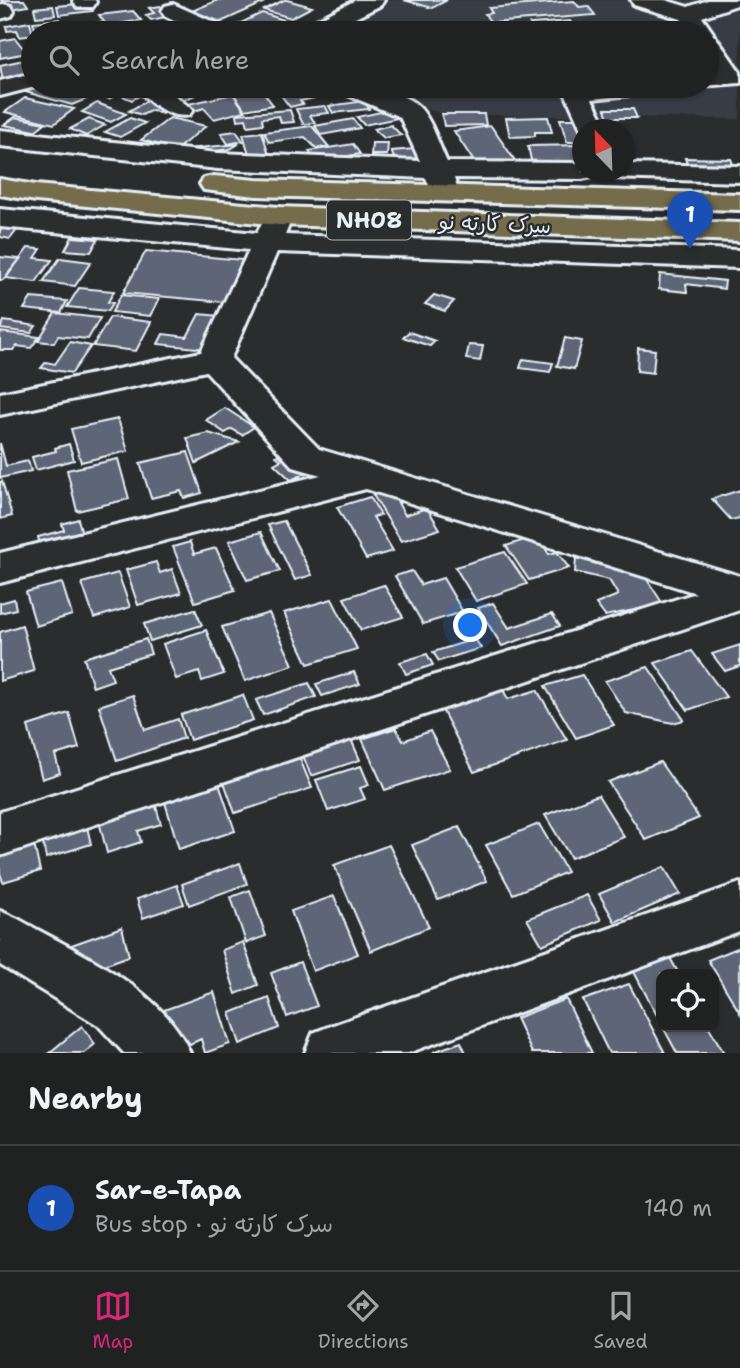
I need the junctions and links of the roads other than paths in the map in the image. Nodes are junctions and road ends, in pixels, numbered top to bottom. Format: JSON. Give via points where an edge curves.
{"nodes":[{"id":1,"x":197,"y":0,"type":"edge"},
{"id":2,"x":373,"y":0,"type":"edge"},
{"id":3,"x":729,"y":0,"type":"edge"},
{"id":4,"x":646,"y":1,"type":"edge"},
{"id":5,"x":689,"y":14,"type":"junction"},
{"id":6,"x":194,"y":21,"type":"edge"},
{"id":7,"x":332,"y":21,"type":"edge"},
{"id":8,"x":694,"y":21,"type":"edge"},
{"id":9,"x":719,"y":59,"type":"edge"},
{"id":10,"x":719,"y":79,"type":"edge"},
{"id":11,"x":21,"y":83,"type":"edge"},
{"id":12,"x":0,"y":89,"type":"edge"},
{"id":13,"x":164,"y":98,"type":"edge"},
{"id":14,"x":379,"y":98,"type":"edge"},
{"id":15,"x":579,"y":98,"type":"edge"},
{"id":16,"x":180,"y":110,"type":"dead end"},
{"id":17,"x":589,"y":119,"type":"edge"},
{"id":18,"x":0,"y":138,"type":"edge"},
{"id":19,"x":0,"y":161,"type":"edge"},
{"id":20,"x":58,"y":170,"type":"junction"},
{"id":21,"x":572,"y":172,"type":"edge"},
{"id":22,"x":635,"y":172,"type":"edge"},
{"id":23,"x":740,"y":174,"type":"edge"},
{"id":24,"x":441,"y":181,"type":"junction"},
{"id":25,"x":614,"y":182,"type":"edge"},
{"id":26,"x":0,"y":187,"type":"edge"},
{"id":27,"x":37,"y":193,"type":"junction"},
{"id":28,"x":618,"y":200,"type":"junction"},
{"id":29,"x":740,"y":202,"type":"edge"},
{"id":30,"x":0,"y":218,"type":"edge"},
{"id":31,"x":273,"y":230,"type":"junction"},
{"id":32,"x":740,"y":232,"type":"edge"},
{"id":33,"x":740,"y":259,"type":"edge"},
{"id":34,"x":214,"y":359,"type":"junction"},
{"id":35,"x":0,"y":404,"type":"edge"},
{"id":36,"x":365,"y":477,"type":"junction"},
{"id":37,"x":0,"y":568,"type":"edge"},
{"id":38,"x":740,"y":593,"type":"edge"},
{"id":39,"x":0,"y":835,"type":"edge"},
{"id":40,"x":740,"y":908,"type":"edge"},
{"id":41,"x":0,"y":936,"type":"edge"},
{"id":42,"x":162,"y":1053,"type":"edge"},
{"id":43,"x":333,"y":1053,"type":"edge"}],
"edges":[{"from":1,"to":6,"type":"street","via":[[173,11]]},
{"from":2,"to":7,"type":"street"},
{"from":3,"to":5,"type":"street"},
{"from":4,"to":5,"type":"street"},
{"from":5,"to":8,"type":"street"},
{"from":9,"to":10,"type":"street","via":[[732,78]]},
{"from":11,"to":12,"type":"street"},
{"from":13,"to":16,"type":"street"},
{"from":14,"to":24,"type":"street","via":[[411,113]]},
{"from":15,"to":17,"type":"street"},
{"from":18,"to":24,"type":"street","via":[[66,148]]},
{"from":19,"to":20,"type":"highway","name":"سرک کارته نو","number":"NH08"},
{"from":20,"to":24,"type":"highway","name":"سرک کارته نو","number":"NH08","via":[[256,188]]},
{"from":20,"to":27,"type":"highway"},
{"from":21,"to":24,"type":"street"},
{"from":22,"to":23,"type":"street"},
{"from":24,"to":28,"type":"highway","name":"سرک کارته نو","number":"NH08"},
{"from":25,"to":28,"type":"street"},
{"from":26,"to":27,"type":"highway","name":"سرک کارته نو","number":"NH08"},
{"from":27,"to":31,"type":"highway","name":"سرک کارته نو","number":"NH08"},
{"from":28,"to":29,"type":"highway","name":"سرک کارته نو","number":"NH08"},
{"from":30,"to":31,"type":"street"},
{"from":31,"to":32,"type":"highway","name":"سرک کارته نو","number":"NH08"},
{"from":31,"to":33,"type":"street"},
{"from":31,"to":34,"type":"street"},
{"from":34,"to":35,"type":"street"},
{"from":34,"to":36,"type":"street","via":[[306,458]]},
{"from":36,"to":37,"type":"street"},
{"from":36,"to":38,"type":"street"},
{"from":38,"to":39,"type":"street"},
{"from":40,"to":43,"type":"street"},
{"from":41,"to":42,"type":"street","via":[[117,1006]]}]}
